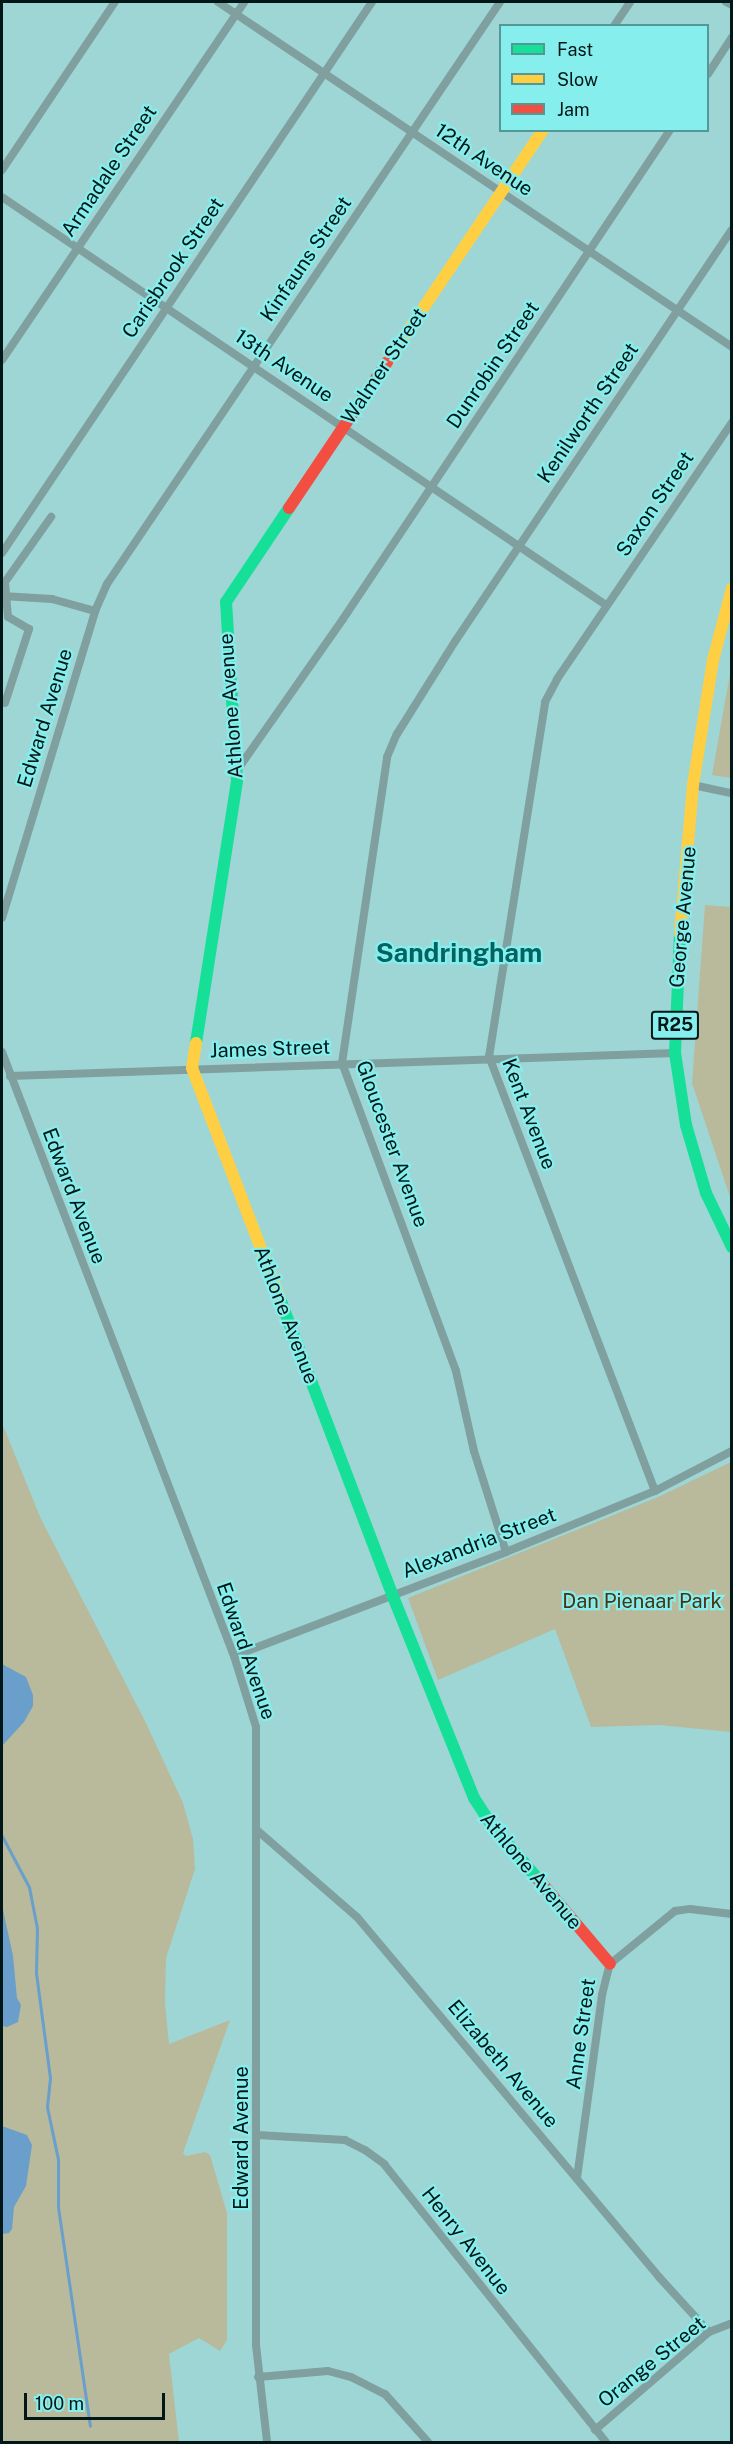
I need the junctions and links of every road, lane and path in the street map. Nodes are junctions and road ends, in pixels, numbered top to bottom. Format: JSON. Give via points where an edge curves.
{"nodes":[{"id":1,"x":115,"y":2,"type":"edge"},
{"id":2,"x":218,"y":2,"type":"edge"},
{"id":3,"x":243,"y":2,"type":"edge"},
{"id":4,"x":372,"y":2,"type":"edge"},
{"id":5,"x":500,"y":2,"type":"edge"},
{"id":6,"x":630,"y":2,"type":"edge"},
{"id":7,"x":726,"y":2,"type":"edge"},
{"id":8,"x":732,"y":5,"type":"edge"},
{"id":9,"x":236,"y":14,"type":"junction"},
{"id":10,"x":615,"y":24,"type":"edge"},
{"id":11,"x":732,"y":37,"type":"edge"},
{"id":12,"x":709,"y":72,"type":"edge"},
{"id":13,"x":325,"y":73,"type":"junction"},
{"id":14,"x":412,"y":132,"type":"junction"},
{"id":15,"x":542,"y":132,"type":"edge"},
{"id":16,"x":669,"y":132,"type":"edge"},
{"id":17,"x":2,"y":170,"type":"edge"},
{"id":18,"x":502,"y":192,"type":"junction"},
{"id":19,"x":2,"y":197,"type":"edge"},
{"id":20,"x":732,"y":230,"type":"edge"},
{"id":21,"x":77,"y":248,"type":"junction"},
{"id":22,"x":590,"y":251,"type":"junction"},
{"id":23,"x":166,"y":307,"type":"junction"},
{"id":24,"x":678,"y":311,"type":"junction"},
{"id":25,"x":732,"y":347,"type":"edge"},
{"id":26,"x":2,"y":360,"type":"edge"},
{"id":27,"x":254,"y":367,"type":"junction"},
{"id":28,"x":732,"y":422,"type":"edge"},
{"id":29,"x":343,"y":426,"type":"junction"},
{"id":30,"x":430,"y":486,"type":"junction"},
{"id":31,"x":51,"y":517,"type":"dead end"},
{"id":32,"x":4,"y":542,"type":"edge"},
{"id":33,"x":519,"y":546,"type":"junction"},
{"id":34,"x":2,"y":553,"type":"edge"},
{"id":35,"x":732,"y":588,"type":"edge"},
{"id":36,"x":101,"y":596,"type":"joint"},
{"id":37,"x":3,"y":597,"type":"edge"},
{"id":38,"x":226,"y":602,"type":"joint"},
{"id":39,"x":606,"y":605,"type":"junction"},
{"id":40,"x":95,"y":611,"type":"junction"},
{"id":41,"x":473,"y":615,"type":"joint"},
{"id":42,"x":729,"y":621,"type":"edge"},
{"id":43,"x":5,"y":703,"type":"dead end"},
{"id":44,"x":238,"y":769,"type":"junction"},
{"id":45,"x":695,"y":788,"type":"junction"},
{"id":46,"x":732,"y":793,"type":"edge"},
{"id":47,"x":2,"y":918,"type":"edge"},
{"id":48,"x":2,"y":1052,"type":"edge"},
{"id":49,"x":675,"y":1053,"type":"junction"},
{"id":50,"x":489,"y":1057,"type":"junction"},
{"id":51,"x":342,"y":1063,"type":"junction"},
{"id":52,"x":192,"y":1068,"type":"junction"},
{"id":53,"x":10,"y":1076,"type":"junction"},
{"id":54,"x":732,"y":1247,"type":"edge"},
{"id":55,"x":732,"y":1451,"type":"edge"},
{"id":56,"x":654,"y":1491,"type":"junction"},
{"id":57,"x":506,"y":1552,"type":"junction"},
{"id":58,"x":392,"y":1594,"type":"junction"},
{"id":59,"x":234,"y":1656,"type":"junction"},
{"id":60,"x":258,"y":1831,"type":"junction"},
{"id":61,"x":732,"y":1914,"type":"edge"},
{"id":62,"x":610,"y":1964,"type":"junction"},
{"id":63,"x":257,"y":2134,"type":"junction"},
{"id":64,"x":577,"y":2178,"type":"junction"},
{"id":65,"x":732,"y":2323,"type":"edge"},
{"id":66,"x":709,"y":2332,"type":"junction"},
{"id":67,"x":258,"y":2377,"type":"junction"},
{"id":68,"x":595,"y":2430,"type":"junction"},
{"id":69,"x":267,"y":2442,"type":"edge"},
{"id":70,"x":428,"y":2442,"type":"edge"},
{"id":71,"x":606,"y":2442,"type":"edge"}],
"edges":[{"from":1,"to":17,"type":"street"},
{"from":2,"to":9,"type":"street","name":"12th Avenue"},
{"from":3,"to":9,"type":"street","name":"Armadale Street"},
{"from":4,"to":13,"type":"street","name":"Carisbrook Street"},
{"from":5,"to":14,"type":"street","name":"Kinfauns Street"},
{"from":6,"to":10,"type":"street"},
{"from":7,"to":8,"type":"street"},
{"from":9,"to":13,"type":"street","name":"12th Avenue"},
{"from":9,"to":21,"type":"street","name":"Armadale Street"},
{"from":11,"to":12,"type":"street"},
{"from":13,"to":14,"type":"street","name":"12th Avenue"},
{"from":13,"to":23,"type":"street","name":"Carisbrook Street"},
{"from":14,"to":18,"type":"street","name":"12th Avenue"},
{"from":14,"to":27,"type":"street","name":"Kinfauns Street"},
{"from":15,"to":18,"type":"street","name":"Walmer Street"},
{"from":16,"to":22,"type":"street","name":"Dunrobin Street"},
{"from":18,"to":22,"type":"street","name":"12th Avenue"},
{"from":18,"to":29,"type":"street","name":"Walmer Street"},
{"from":19,"to":21,"type":"street","name":"13th Avenue"},
{"from":20,"to":24,"type":"street","name":"Kenilworth Street"},
{"from":21,"to":23,"type":"street","name":"13th Avenue"},
{"from":21,"to":26,"type":"street","name":"Armadale Street"},
{"from":22,"to":24,"type":"street","name":"12th Avenue"},
{"from":22,"to":30,"type":"street","name":"Dunrobin Street"},
{"from":23,"to":27,"type":"street","name":"13th Avenue"},
{"from":23,"to":32,"type":"street","name":"Carisbrook Street"},
{"from":24,"to":25,"type":"street","name":"12th Avenue"},
{"from":24,"to":33,"type":"street","name":"Kenilworth Street"},
{"from":27,"to":29,"type":"street","name":"13th Avenue"},
{"from":27,"to":36,"type":"street","name":"Kinfauns Street"},
{"from":28,"to":39,"type":"street","name":"Saxon Street"},
{"from":29,"to":30,"type":"street","name":"13th Avenue"},
{"from":29,"to":38,"type":"street","name":"Walmer Street"},
{"from":30,"to":33,"type":"street","name":"13th Avenue"},
{"from":30,"to":44,"type":"street","name":"Dunrobin Street"},
{"from":31,"to":37,"type":"street","via":[[4,582]]},
{"from":32,"to":34,"type":"street","name":"Carisbrook Street"},
{"from":33,"to":39,"type":"street","name":"13th Avenue"},
{"from":33,"to":41,"type":"street","name":"Kenilworth Street"},
{"from":35,"to":42,"type":"street","number":"R25"},
{"from":36,"to":40,"type":"street","name":"Edward Avenue"},
{"from":37,"to":40,"type":"street","via":[[52,599]]},
{"from":37,"to":43,"type":"street","via":[[10,620],[29,629]]},
{"from":38,"to":44,"type":"street","name":"Athlone Avenue"},
{"from":39,"to":50,"type":"street","name":"Kent Avenue","via":[[545,702]]},
{"from":40,"to":47,"type":"street","name":"Edward Avenue"},
{"from":41,"to":51,"type":"street","name":"Gloucester Avenue","via":[[397,734],[387,757]]},
{"from":42,"to":45,"type":"street","name":"George Avenue","number":"R25","via":[[710,678]]},
{"from":44,"to":52,"type":"street","name":"Athlone Avenue"},
{"from":45,"to":46,"type":"street"},
{"from":45,"to":49,"type":"street","name":"George Avenue","number":"R25","via":[[676,978]]},
{"from":48,"to":53,"type":"street","name":"Edward Avenue"},
{"from":49,"to":50,"type":"street","name":"James Street"},
{"from":49,"to":54,"type":"street","name":"George Avenue","number":"R25","via":[[696,1164]]},
{"from":50,"to":51,"type":"street","name":"James Street"},
{"from":50,"to":56,"type":"street","name":"Kent Avenue"},
{"from":51,"to":52,"type":"street","name":"James Street"},
{"from":51,"to":57,"type":"street","name":"Gloucester Avenue","via":[[456,1371],[474,1451]]},
{"from":52,"to":53,"type":"street","name":"James Street"},
{"from":52,"to":58,"type":"street","name":"Athlone Avenue"},
{"from":53,"to":59,"type":"street","name":"Edward Avenue"},
{"from":55,"to":56,"type":"street","name":"Alexandria Street"},
{"from":56,"to":57,"type":"street","name":"Alexandria Street"},
{"from":57,"to":58,"type":"street","name":"Alexandria Street"},
{"from":58,"to":59,"type":"street","name":"Alexandria Street"},
{"from":58,"to":62,"type":"street","name":"Athlone Avenue","via":[[478,1807]]},
{"from":59,"to":60,"type":"street","name":"Edward Avenue","via":[[256,1727]]},
{"from":60,"to":63,"type":"street","name":"Edward Avenue"},
{"from":60,"to":64,"type":"street","name":"Elizabeth Avenue","via":[[357,1917]]},
{"from":61,"to":62,"type":"street","name":"Anne Street","via":[[675,1911]]},
{"from":62,"to":64,"type":"street","name":"Anne Street","via":[[602,1995]]},
{"from":63,"to":67,"type":"street","name":"Edward Avenue"},
{"from":63,"to":68,"type":"street","name":"Henry Avenue","via":[[345,2140],[384,2164]]},
{"from":64,"to":66,"type":"street","name":"Elizabeth Avenue"},
{"from":65,"to":66,"type":"street","name":"Orange Street"},
{"from":66,"to":68,"type":"street","name":"Orange Street"},
{"from":67,"to":69,"type":"street","name":"Edward Avenue"},
{"from":67,"to":70,"type":"street","via":[[328,2371],[351,2377],[385,2394]]},
{"from":68,"to":71,"type":"street","name":"Henry Avenue"}]}
